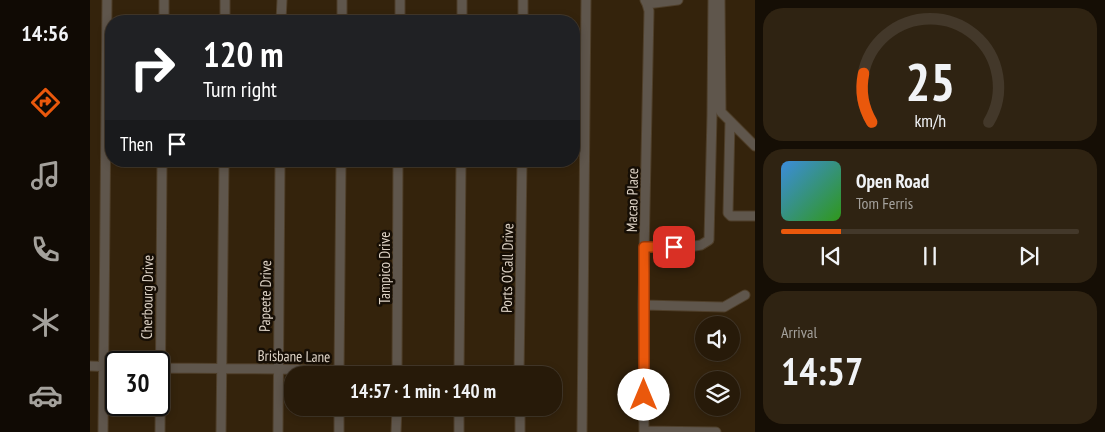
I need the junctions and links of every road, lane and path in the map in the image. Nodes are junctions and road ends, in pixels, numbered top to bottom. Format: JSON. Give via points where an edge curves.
{"nodes":[{"id":1,"x":107,"y":0,"type":"edge"},
{"id":2,"x":164,"y":0,"type":"edge"},
{"id":3,"x":225,"y":0,"type":"edge"},
{"id":4,"x":282,"y":0,"type":"edge"},
{"id":5,"x":342,"y":0,"type":"edge"},
{"id":6,"x":400,"y":0,"type":"edge"},
{"id":7,"x":462,"y":0,"type":"edge"},
{"id":8,"x":523,"y":0,"type":"edge"},
{"id":9,"x":586,"y":0,"type":"edge"},
{"id":10,"x":678,"y":0,"type":"edge"},
{"id":11,"x":713,"y":0,"type":"edge"},
{"id":12,"x":720,"y":0,"type":"edge"},
{"id":13,"x":646,"y":2,"type":"edge"},
{"id":14,"x":107,"y":15,"type":"edge"},
{"id":15,"x":164,"y":15,"type":"edge"},
{"id":16,"x":225,"y":15,"type":"edge"},
{"id":17,"x":281,"y":15,"type":"edge"},
{"id":18,"x":342,"y":15,"type":"edge"},
{"id":19,"x":400,"y":15,"type":"edge"},
{"id":20,"x":462,"y":15,"type":"edge"},
{"id":21,"x":523,"y":15,"type":"edge"},
{"id":22,"x":730,"y":121,"type":"junction"},
{"id":23,"x":755,"y":146,"type":"edge"},
{"id":24,"x":106,"y":167,"type":"edge"},
{"id":25,"x":162,"y":167,"type":"edge"},
{"id":26,"x":224,"y":167,"type":"edge"},
{"id":27,"x":280,"y":167,"type":"edge"},
{"id":28,"x":341,"y":167,"type":"edge"},
{"id":29,"x":398,"y":167,"type":"edge"},
{"id":30,"x":460,"y":167,"type":"edge"},
{"id":31,"x":522,"y":167,"type":"edge"},
{"id":32,"x":755,"y":216,"type":"edge"},
{"id":33,"x":644,"y":247,"type":"junction"},
{"id":34,"x":745,"y":296,"type":"dead end"},
{"id":35,"x":643,"y":305,"type":"junction"},
{"id":36,"x":160,"y":351,"type":"edge"},
{"id":37,"x":90,"y":366,"type":"edge"},
{"id":38,"x":104,"y":366,"type":"junction"},
{"id":39,"x":339,"y":366,"type":"edge"},
{"id":40,"x":397,"y":366,"type":"edge"},
{"id":41,"x":459,"y":366,"type":"edge"},
{"id":42,"x":520,"y":366,"type":"edge"},
{"id":43,"x":170,"y":368,"type":"edge"},
{"id":44,"x":222,"y":368,"type":"junction"},
{"id":45,"x":278,"y":369,"type":"junction"},
{"id":46,"x":284,"y":369,"type":"edge"},
{"id":47,"x":160,"y":416,"type":"edge"},
{"id":48,"x":339,"y":416,"type":"edge"},
{"id":49,"x":396,"y":416,"type":"edge"},
{"id":50,"x":459,"y":416,"type":"edge"},
{"id":51,"x":520,"y":416,"type":"edge"},
{"id":52,"x":644,"y":431,"type":"edge"},
{"id":53,"x":103,"y":432,"type":"edge"},
{"id":54,"x":160,"y":432,"type":"edge"},
{"id":55,"x":221,"y":432,"type":"edge"},
{"id":56,"x":278,"y":432,"type":"edge"},
{"id":57,"x":339,"y":432,"type":"edge"},
{"id":58,"x":396,"y":432,"type":"edge"},
{"id":59,"x":458,"y":432,"type":"edge"},
{"id":60,"x":520,"y":432,"type":"edge"},
{"id":61,"x":582,"y":432,"type":"edge"},
{"id":62,"x":716,"y":432,"type":"edge"}],
"edges":[{"from":1,"to":14,"type":"street"},
{"from":2,"to":15,"type":"street"},
{"from":3,"to":16,"type":"street"},
{"from":4,"to":17,"type":"street"},
{"from":5,"to":18,"type":"street"},
{"from":6,"to":19,"type":"street"},
{"from":7,"to":20,"type":"street"},
{"from":8,"to":21,"type":"street"},
{"from":9,"to":61,"type":"street"},
{"from":10,"to":13,"type":"street"},
{"from":11,"to":33,"type":"street","via":[[709,240],[688,247]]},
{"from":12,"to":22,"type":"street","via":[[721,112]]},
{"from":13,"to":33,"type":"street","name":"Macao Place","via":[[649,11]]},
{"from":22,"to":23,"type":"street"},
{"from":22,"to":32,"type":"street","via":[[728,213],[730,216]]},
{"from":24,"to":38,"type":"street"},
{"from":25,"to":36,"type":"street","name":"Cherbourg Drive"},
{"from":26,"to":44,"type":"street"},
{"from":27,"to":45,"type":"street","name":"Papeete Drive"},
{"from":28,"to":39,"type":"street"},
{"from":29,"to":40,"type":"street","name":"Tampico Drive"},
{"from":30,"to":41,"type":"street"},
{"from":31,"to":42,"type":"street","name":"Ports O'Call Drive"},
{"from":33,"to":35,"type":"street","name":"Macao Place"},
{"from":34,"to":35,"type":"street","via":[[724,307]]},
{"from":35,"to":52,"type":"street","name":"Macao Place"},
{"from":37,"to":38,"type":"street"},
{"from":38,"to":53,"type":"street"},
{"from":43,"to":44,"type":"street","name":"Brisbane Lane"},
{"from":44,"to":45,"type":"street","name":"Brisbane Lane"},
{"from":44,"to":55,"type":"street"},
{"from":45,"to":46,"type":"street","name":"Brisbane Lane"},
{"from":45,"to":56,"type":"street","name":"Papeete Drive"},
{"from":47,"to":54,"type":"street","name":"Cherbourg Drive"},
{"from":48,"to":57,"type":"street"},
{"from":49,"to":58,"type":"street"},
{"from":50,"to":59,"type":"street"},
{"from":51,"to":60,"type":"street"},
{"from":52,"to":62,"type":"street"}]}
